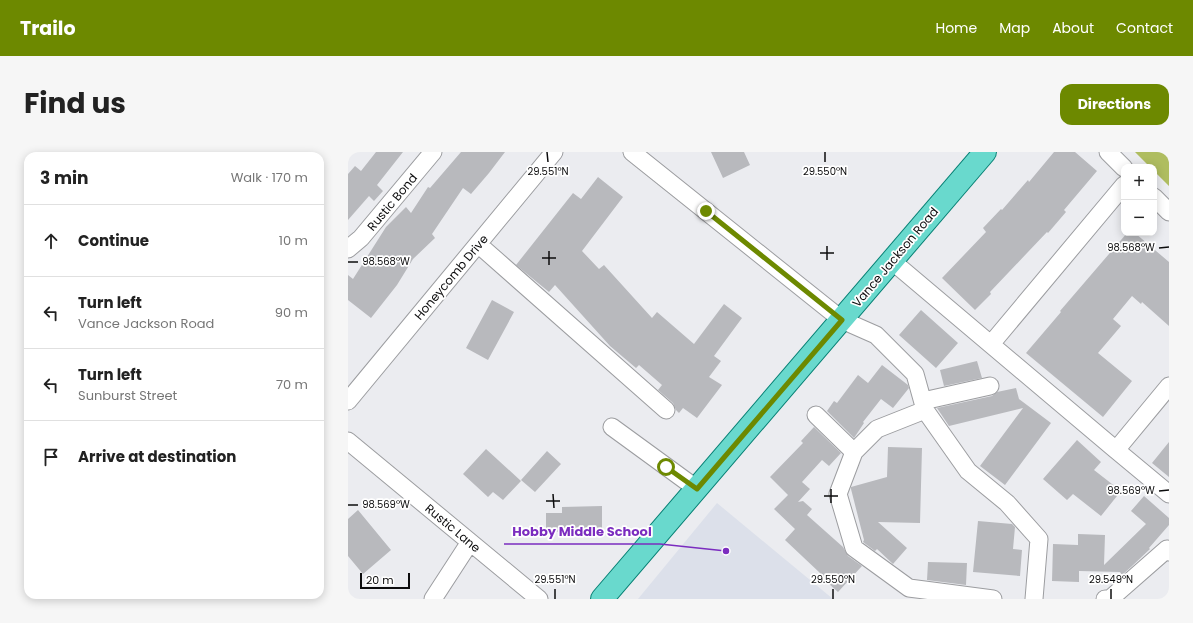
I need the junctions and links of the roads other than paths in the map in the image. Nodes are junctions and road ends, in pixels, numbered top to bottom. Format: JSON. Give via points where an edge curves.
{"nodes":[{"id":1,"x":433,"y":152,"type":"edge"},
{"id":2,"x":554,"y":152,"type":"edge"},
{"id":3,"x":632,"y":152,"type":"edge"},
{"id":4,"x":985,"y":152,"type":"edge"},
{"id":5,"x":1108,"y":152,"type":"edge"},
{"id":6,"x":1121,"y":165,"type":"edge"},
{"id":7,"x":1121,"y":188,"type":"edge"},
{"id":8,"x":1156,"y":200,"type":"edge"},
{"id":9,"x":1169,"y":212,"type":"edge"},
{"id":10,"x":478,"y":244,"type":"junction"},
{"id":11,"x":348,"y":249,"type":"edge"},
{"id":12,"x":892,"y":261,"type":"junction"},
{"id":13,"x":842,"y":320,"type":"junction"},
{"id":14,"x":991,"y":344,"type":"junction"},
{"id":15,"x":990,"y":386,"type":"dead end"},
{"id":16,"x":1169,"y":386,"type":"edge"},
{"id":17,"x":348,"y":401,"type":"edge"},
{"id":18,"x":924,"y":406,"type":"junction"},
{"id":19,"x":666,"y":410,"type":"dead end"},
{"id":20,"x":816,"y":415,"type":"dead end"},
{"id":21,"x":612,"y":427,"type":"dead end"},
{"id":22,"x":348,"y":441,"type":"edge"},
{"id":23,"x":1116,"y":450,"type":"junction"},
{"id":24,"x":854,"y":452,"type":"junction"},
{"id":25,"x":697,"y":489,"type":"junction"},
{"id":26,"x":1169,"y":494,"type":"edge"},
{"id":27,"x":470,"y":542,"type":"junction"},
{"id":28,"x":1169,"y":552,"type":"edge"},
{"id":29,"x":433,"y":599,"type":"edge"},
{"id":30,"x":539,"y":599,"type":"edge"},
{"id":31,"x":602,"y":599,"type":"edge"},
{"id":32,"x":993,"y":599,"type":"edge"},
{"id":33,"x":1034,"y":599,"type":"edge"},
{"id":34,"x":1105,"y":599,"type":"edge"}],
"edges":[{"from":1,"to":11,"type":"street","name":"Rustic Bond","via":[[362,238]]},
{"from":2,"to":10,"type":"street","name":"Honeycomb Drive"},
{"from":3,"to":13,"type":"street"},
{"from":4,"to":12,"type":"main road","name":"Vance Jackson Road"},
{"from":5,"to":6,"type":"street"},
{"from":7,"to":14,"type":"street"},
{"from":8,"to":9,"type":"street"},
{"from":10,"to":17,"type":"street","name":"Honeycomb Drive"},
{"from":10,"to":19,"type":"street"},
{"from":12,"to":13,"type":"main road","name":"Vance Jackson Road"},
{"from":12,"to":14,"type":"street"},
{"from":13,"to":18,"type":"street","via":[[876,335],[915,374]]},
{"from":13,"to":25,"type":"main road","name":"Vance Jackson Road"},
{"from":14,"to":23,"type":"street"},
{"from":15,"to":18,"type":"street"},
{"from":16,"to":23,"type":"street"},
{"from":18,"to":24,"type":"street","via":[[876,429]]},
{"from":18,"to":33,"type":"street","via":[[968,471],[1007,503],[1039,539]]},
{"from":20,"to":24,"type":"street"},
{"from":21,"to":25,"type":"street"},
{"from":22,"to":27,"type":"street","name":"Rustic Lane"},
{"from":23,"to":26,"type":"street"},
{"from":24,"to":32,"type":"street","via":[[838,494],[854,548],[909,588]]},
{"from":25,"to":31,"type":"main road","name":"Vance Jackson Road"},
{"from":27,"to":29,"type":"street"},
{"from":27,"to":30,"type":"street","name":"Rustic Lane"},
{"from":28,"to":34,"type":"street","via":[[1167,549],[1110,599]]}]}
